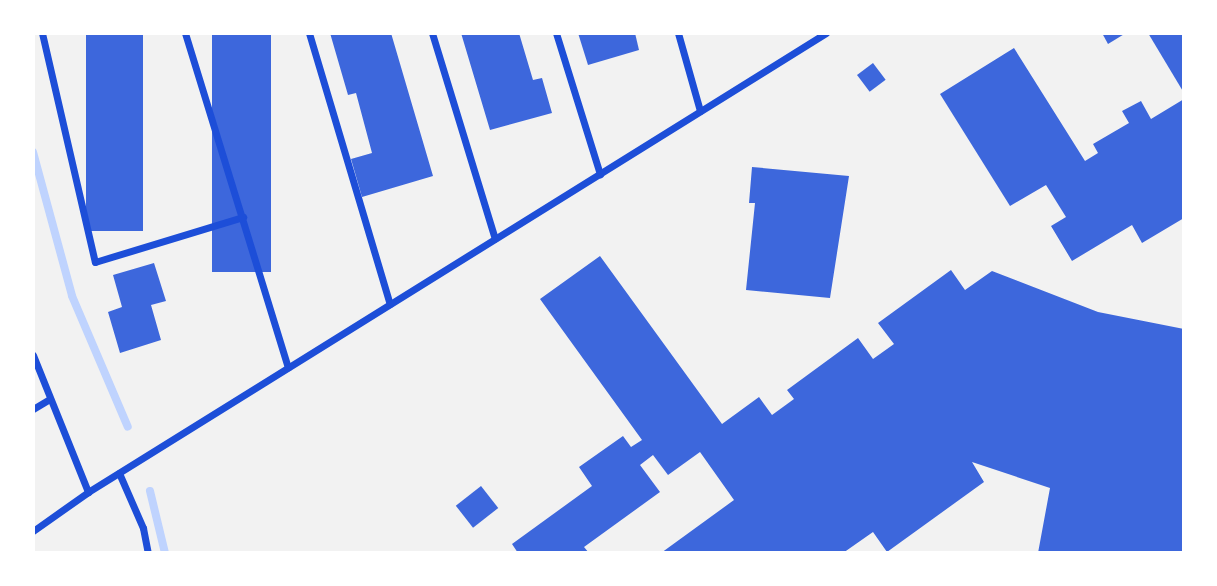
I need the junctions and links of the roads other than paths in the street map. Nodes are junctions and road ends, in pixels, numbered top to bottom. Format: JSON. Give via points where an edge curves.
{"nodes":[{"id":1,"x":42,"y":33,"type":"edge"},
{"id":2,"x":185,"y":33,"type":"edge"},
{"id":3,"x":309,"y":33,"type":"edge"},
{"id":4,"x":432,"y":33,"type":"edge"},
{"id":5,"x":556,"y":33,"type":"edge"},
{"id":6,"x":678,"y":33,"type":"edge"},
{"id":7,"x":826,"y":33,"type":"edge"},
{"id":8,"x":813,"y":37,"type":"edge"},
{"id":9,"x":700,"y":111,"type":"junction"},
{"id":10,"x":600,"y":174,"type":"junction"},
{"id":11,"x":243,"y":217,"type":"junction"},
{"id":12,"x":495,"y":239,"type":"junction"},
{"id":13,"x":390,"y":304,"type":"junction"},
{"id":14,"x":33,"y":355,"type":"edge"},
{"id":15,"x":288,"y":368,"type":"junction"},
{"id":16,"x":48,"y":400,"type":"junction"},
{"id":17,"x":33,"y":409,"type":"edge"},
{"id":18,"x":119,"y":473,"type":"junction"},
{"id":19,"x":88,"y":492,"type":"junction"},
{"id":20,"x":33,"y":531,"type":"edge"},
{"id":21,"x":148,"y":553,"type":"edge"}],
"edges":[{"from":1,"to":11,"type":"street","via":[[95,262]]},
{"from":2,"to":11,"type":"street"},
{"from":3,"to":13,"type":"street"},
{"from":4,"to":12,"type":"street"},
{"from":5,"to":10,"type":"street"},
{"from":6,"to":9,"type":"street"},
{"from":7,"to":8,"type":"street"},
{"from":8,"to":9,"type":"street"},
{"from":9,"to":10,"type":"street"},
{"from":10,"to":12,"type":"street"},
{"from":11,"to":15,"type":"street"},
{"from":12,"to":13,"type":"street"},
{"from":13,"to":15,"type":"street"},
{"from":14,"to":16,"type":"street"},
{"from":15,"to":18,"type":"street"},
{"from":16,"to":17,"type":"street"},
{"from":16,"to":19,"type":"street"},
{"from":18,"to":19,"type":"street"},
{"from":18,"to":21,"type":"street","via":[[143,527]]},
{"from":19,"to":20,"type":"street"}]}
